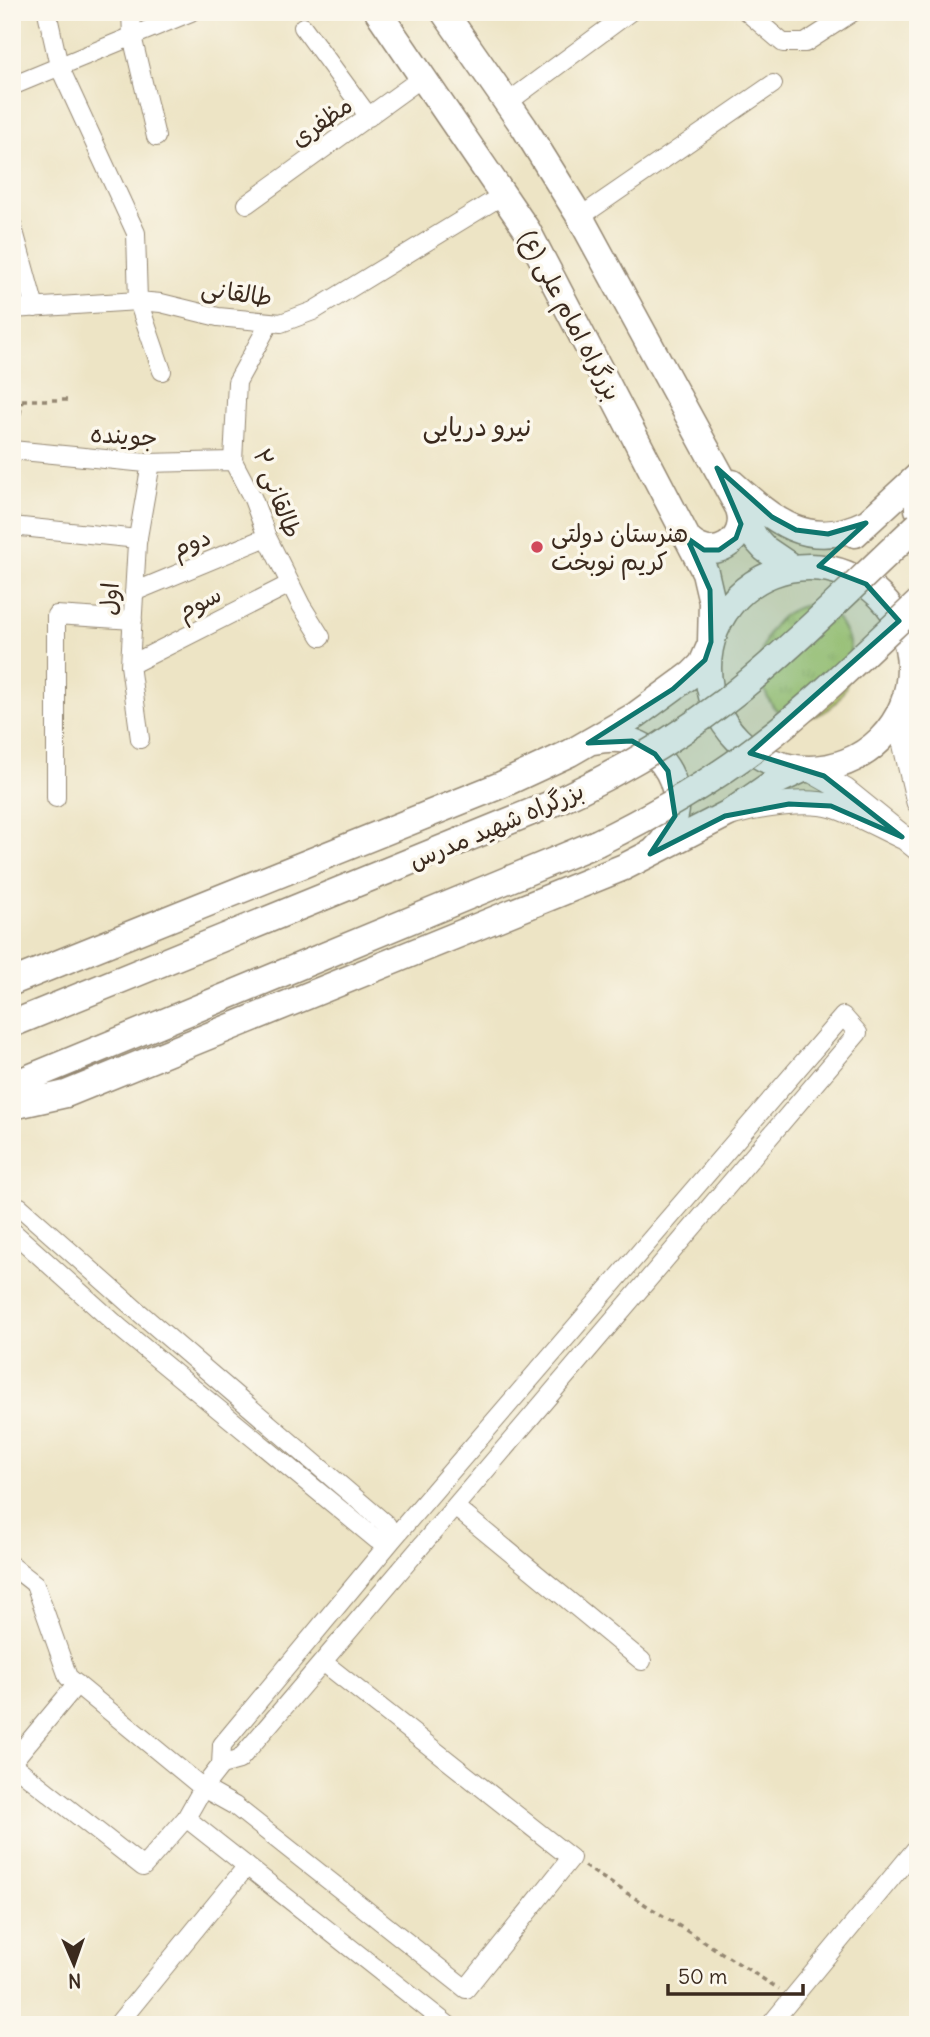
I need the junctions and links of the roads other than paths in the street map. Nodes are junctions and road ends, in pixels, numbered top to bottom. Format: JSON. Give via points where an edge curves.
{"nodes":[{"id":1,"x":47,"y":12,"type":"edge"},
{"id":2,"x":131,"y":12,"type":"edge"},
{"id":3,"x":191,"y":12,"type":"edge"},
{"id":4,"x":378,"y":12,"type":"edge"},
{"id":5,"x":444,"y":12,"type":"edge"},
{"id":6,"x":630,"y":12,"type":"edge"},
{"id":7,"x":747,"y":12,"type":"edge"},
{"id":8,"x":853,"y":12,"type":"edge"},
{"id":9,"x":303,"y":27,"type":"dead end"},
{"id":10,"x":132,"y":36,"type":"junction"},
{"id":11,"x":59,"y":66,"type":"junction"},
{"id":12,"x":423,"y":77,"type":"junction"},
{"id":13,"x":773,"y":84,"type":"dead end"},
{"id":14,"x":12,"y":86,"type":"edge"},
{"id":15,"x":507,"y":103,"type":"junction"},
{"id":16,"x":369,"y":117,"type":"junction"},
{"id":17,"x":156,"y":137,"type":"dead end"},
{"id":18,"x":503,"y":195,"type":"junction"},
{"id":19,"x":247,"y":204,"type":"dead end"},
{"id":20,"x":580,"y":217,"type":"junction"},
{"id":21,"x":12,"y":224,"type":"edge"},
{"id":22,"x":138,"y":301,"type":"junction"},
{"id":23,"x":35,"y":308,"type":"junction"},
{"id":24,"x":12,"y":309,"type":"edge"},
{"id":25,"x":270,"y":322,"type":"junction"},
{"id":26,"x":162,"y":371,"type":"dead end"},
{"id":27,"x":13,"y":454,"type":"edge"},
{"id":28,"x":233,"y":461,"type":"junction"},
{"id":29,"x":151,"y":463,"type":"junction"},
{"id":30,"x":717,"y":468,"type":"junction"},
{"id":31,"x":918,"y":475,"type":"edge"},
{"id":32,"x":918,"y":493,"type":"edge"},
{"id":33,"x":739,"y":509,"type":"junction"},
{"id":34,"x":918,"y":509,"type":"edge"},
{"id":35,"x":866,"y":523,"type":"junction"},
{"id":36,"x":918,"y":524,"type":"edge"},
{"id":37,"x":12,"y":526,"type":"edge"},
{"id":38,"x":267,"y":537,"type":"junction"},
{"id":39,"x":687,"y":538,"type":"junction"},
{"id":40,"x":138,"y":539,"type":"junction"},
{"id":41,"x":795,"y":568,"type":"junction"},
{"id":42,"x":290,"y":584,"type":"junction"},
{"id":43,"x":134,"y":592,"type":"junction"},
{"id":44,"x":918,"y":603,"type":"edge"},
{"id":45,"x":133,"y":621,"type":"junction"},
{"id":46,"x":321,"y":637,"type":"dead end"},
{"id":47,"x":711,"y":644,"type":"junction"},
{"id":48,"x":918,"y":644,"type":"edge"},
{"id":49,"x":130,"y":665,"type":"junction"},
{"id":50,"x":910,"y":691,"type":"edge"},
{"id":51,"x":140,"y":739,"type":"dead end"},
{"id":52,"x":588,"y":743,"type":"junction"},
{"id":53,"x":806,"y":769,"type":"junction"},
{"id":54,"x":56,"y":798,"type":"dead end"},
{"id":55,"x":918,"y":802,"type":"edge"},
{"id":56,"x":725,"y":816,"type":"junction"},
{"id":57,"x":910,"y":843,"type":"edge"},
{"id":58,"x":650,"y":854,"type":"junction"},
{"id":59,"x":12,"y":982,"type":"edge"},
{"id":60,"x":14,"y":1023,"type":"edge"},
{"id":61,"x":24,"y":1080,"type":"edge"},
{"id":62,"x":66,"y":1094,"type":"junction"},
{"id":63,"x":12,"y":1106,"type":"edge"},
{"id":64,"x":12,"y":1117,"type":"edge"},
{"id":65,"x":12,"y":1205,"type":"edge"},
{"id":66,"x":12,"y":1231,"type":"edge"},
{"id":67,"x":134,"y":1308,"type":"junction"},
{"id":68,"x":120,"y":1328,"type":"junction"},
{"id":69,"x":455,"y":1507,"type":"junction"},
{"id":70,"x":392,"y":1541,"type":"junction"},
{"id":71,"x":413,"y":1556,"type":"junction"},
{"id":72,"x":12,"y":1566,"type":"edge"},
{"id":73,"x":642,"y":1661,"type":"dead end"},
{"id":74,"x":323,"y":1662,"type":"junction"},
{"id":75,"x":76,"y":1684,"type":"junction"},
{"id":76,"x":18,"y":1742,"type":"edge"},
{"id":77,"x":12,"y":1763,"type":"edge"},
{"id":78,"x":221,"y":1765,"type":"junction"},
{"id":79,"x":203,"y":1788,"type":"junction"},
{"id":80,"x":186,"y":1818,"type":"junction"},
{"id":81,"x":918,"y":1846,"type":"edge"},
{"id":82,"x":247,"y":1866,"type":"junction"},
{"id":83,"x":117,"y":2025,"type":"edge"},
{"id":84,"x":448,"y":2025,"type":"edge"},
{"id":85,"x":770,"y":2025,"type":"edge"}],
"edges":[{"from":1,"to":11,"type":"street"},
{"from":2,"to":10,"type":"street"},
{"from":3,"to":10,"type":"street"},
{"from":4,"to":12,"type":"highway","name":"بزرگراه امام علی (ع)"},
{"from":5,"to":15,"type":"highway"},
{"from":6,"to":15,"type":"street"},
{"from":7,"to":8,"type":"street","via":[[783,43],[805,43]]},
{"from":9,"to":16,"type":"street"},
{"from":10,"to":11,"type":"street"},
{"from":10,"to":17,"type":"street"},
{"from":11,"to":14,"type":"street"},
{"from":11,"to":22,"type":"street","via":[[136,233]]},
{"from":12,"to":16,"type":"street","name":"مظفری"},
{"from":12,"to":18,"type":"highway","name":"بزرگراه امام علی (ع)"},
{"from":13,"to":20,"type":"street"},
{"from":15,"to":20,"type":"highway"},
{"from":16,"to":19,"type":"street","name":"مظفری"},
{"from":18,"to":25,"type":"street","name":"طالقانی","via":[[313,311],[281,323]]},
{"from":18,"to":39,"type":"highway","name":"بزرگراه امام علی (ع)","via":[[531,237]]},
{"from":20,"to":30,"type":"highway"},
{"from":21,"to":23,"type":"street"},
{"from":22,"to":23,"type":"street","name":"طالقانی"},
{"from":22,"to":25,"type":"street","name":"طالقانی"},
{"from":22,"to":26,"type":"street"},
{"from":23,"to":24,"type":"street","name":"طالقانی"},
{"from":25,"to":28,"type":"street","name":"طالقانی ۲","via":[[237,382]]},
{"from":27,"to":29,"type":"street","name":"جوینده"},
{"from":28,"to":29,"type":"street","name":"جوینده"},
{"from":28,"to":38,"type":"street","name":"طالقانی ۲"},
{"from":29,"to":40,"type":"street","name":"اول"},
{"from":30,"to":33,"type":"highway"},
{"from":30,"to":35,"type":"highway","via":[[766,512],[796,530],[828,534]]},
{"from":31,"to":35,"type":"highway"},
{"from":32,"to":34,"type":"highway"},
{"from":33,"to":39,"type":"highway","via":[[739,534],[724,548],[704,550]]},
{"from":33,"to":41,"type":"highway","via":[[759,543]]},
{"from":35,"to":41,"type":"highway","via":[[831,555]]},
{"from":36,"to":60,"type":"highway","name":"بزرگراه شهید مدرس","bridge":true,"via":[[747,683],[689,727],[611,775],[551,804]]},
{"from":37,"to":40,"type":"street"},
{"from":38,"to":42,"type":"street","name":"طالقانی ۲"},
{"from":38,"to":43,"type":"street","name":"دوم"},
{"from":39,"to":47,"type":"highway","name":"بزرگراه امام علی (ع)","via":[[709,584]]},
{"from":40,"to":43,"type":"street","name":"اول"},
{"from":41,"to":47,"type":"highway","via":[[765,577],[741,593],[723,615]]},
{"from":41,"to":50,"type":"highway","via":[[845,573],[881,596],[906,636]]},
{"from":42,"to":46,"type":"street","name":"طالقانی ۲"},
{"from":42,"to":49,"type":"street","name":"سوم"},
{"from":43,"to":45,"type":"street","name":"اول"},
{"from":44,"to":61,"type":"highway","bridge":true,"via":[[763,742],[695,790],[635,824]]},
{"from":45,"to":49,"type":"street","name":"اول"},
{"from":45,"to":54,"type":"street","via":[[56,615]]},
{"from":47,"to":52,"type":"highway","name":"بزرگراه شهید مدرس","via":[[692,674]]},
{"from":47,"to":53,"type":"highway","via":[[709,685],[728,729],[757,755]]},
{"from":48,"to":50,"type":"highway"},
{"from":49,"to":51,"type":"street","name":"اول"},
{"from":50,"to":53,"type":"highway","via":[[889,731],[868,751],[842,764]]},
{"from":50,"to":55,"type":"main road","via":[[903,738]]},
{"from":52,"to":58,"type":"highway","via":[[606,738],[632,741],[655,754],[668,771],[676,795],[675,816],[664,840]]},
{"from":52,"to":59,"type":"highway","name":"بزرگراه شهید مدرس","via":[[515,779]]},
{"from":53,"to":56,"type":"highway","via":[[773,783]]},
{"from":53,"to":57,"type":"main road","via":[[845,790]]},
{"from":56,"to":57,"type":"main road","via":[[765,807],[818,804],[836,807]]},
{"from":56,"to":58,"type":"highway"},
{"from":58,"to":62,"type":"highway"},
{"from":62,"to":63,"type":"highway"},
{"from":62,"to":64,"type":"highway"},
{"from":65,"to":67,"type":"street","via":[[20,1207]]},
{"from":66,"to":68,"type":"street"},
{"from":67,"to":68,"type":"street"},
{"from":67,"to":70,"type":"street","via":[[387,1525]]},
{"from":68,"to":70,"type":"street","via":[[377,1540]]},
{"from":69,"to":70,"type":"street","via":[[858,1033],[843,1016]]},
{"from":69,"to":71,"type":"street"},
{"from":69,"to":73,"type":"street"},
{"from":70,"to":71,"type":"street"},
{"from":70,"to":78,"type":"street","via":[[222,1745]]},
{"from":71,"to":74,"type":"street"},
{"from":72,"to":75,"type":"street","via":[[35,1584],[68,1677]]},
{"from":74,"to":78,"type":"street","via":[[239,1760]]},
{"from":74,"to":79,"type":"street","via":[[571,1858],[466,1989],[235,1807]]},
{"from":75,"to":76,"type":"street"},
{"from":75,"to":79,"type":"street"},
{"from":76,"to":77,"type":"street"},
{"from":77,"to":80,"type":"street","via":[[143,1867]]},
{"from":78,"to":79,"type":"street"},
{"from":79,"to":80,"type":"street"},
{"from":80,"to":82,"type":"street"},
{"from":81,"to":85,"type":"street"},
{"from":82,"to":83,"type":"street"},
{"from":82,"to":84,"type":"street"}]}
